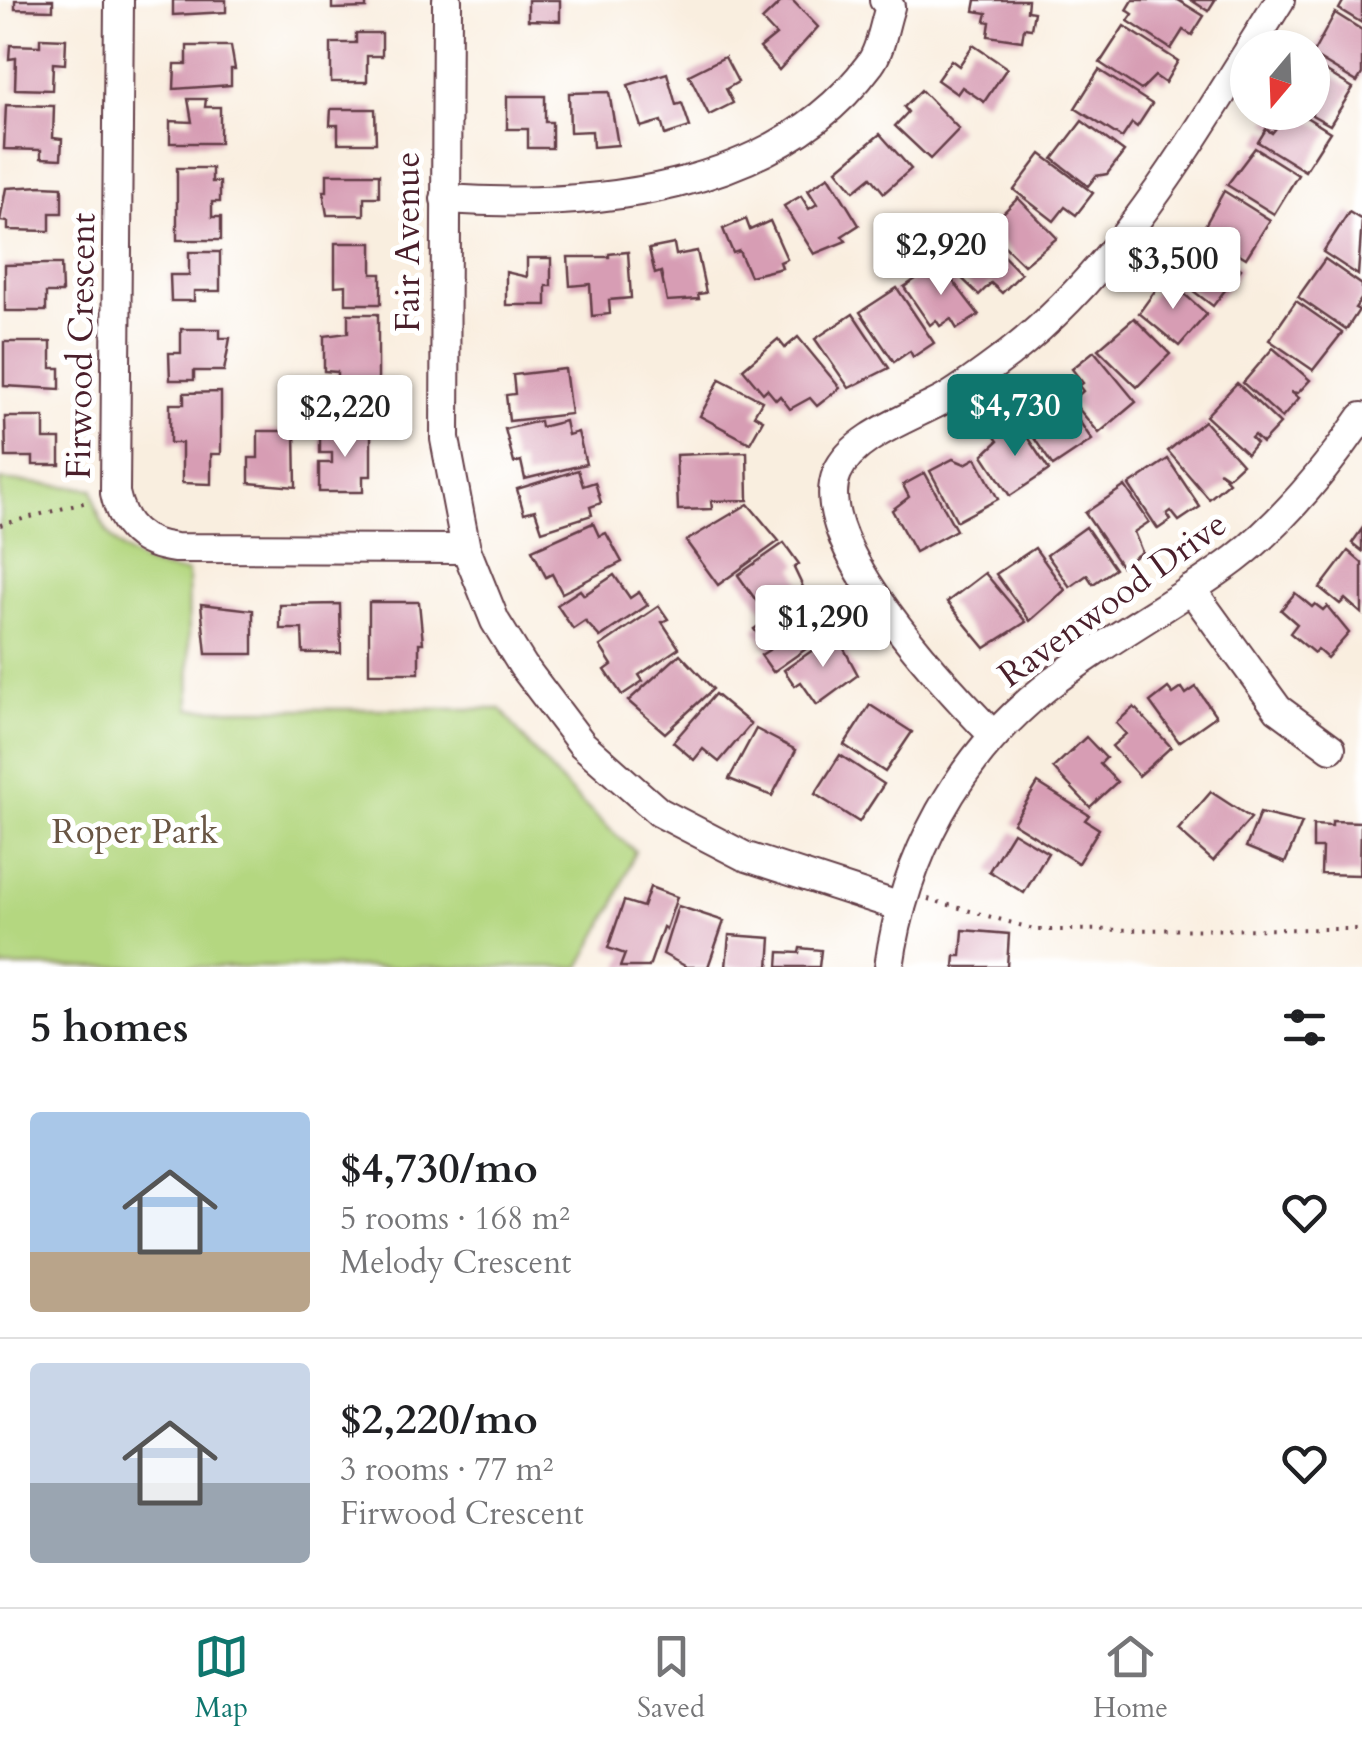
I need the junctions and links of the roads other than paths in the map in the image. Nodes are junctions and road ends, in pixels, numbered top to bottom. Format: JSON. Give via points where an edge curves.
{"nodes":[{"id":1,"x":119,"y":0,"type":"edge"},
{"id":2,"x":447,"y":0,"type":"edge"},
{"id":3,"x":884,"y":0,"type":"edge"},
{"id":4,"x":1280,"y":0,"type":"edge"},
{"id":5,"x":1261,"y":30,"type":"edge"},
{"id":6,"x":1230,"y":78,"type":"edge"},
{"id":7,"x":445,"y":198,"type":"junction"},
{"id":8,"x":1362,"y":417,"type":"edge"},
{"id":9,"x":466,"y":550,"type":"junction"},
{"id":10,"x":1192,"y":588,"type":"junction"},
{"id":11,"x":994,"y":736,"type":"junction"},
{"id":12,"x":1330,"y":748,"type":"dead end"},
{"id":13,"x":903,"y":898,"type":"junction"},
{"id":14,"x":890,"y":967,"type":"edge"}],
"edges":[{"from":1,"to":9,"type":"street","name":"Firwood Crescent","via":[[115,493],[132,530],[159,546]]},
{"from":2,"to":7,"type":"street","name":"Fair Avenue"},
{"from":3,"to":7,"type":"street","via":[[890,7],[872,62],[825,110],[766,149],[704,177],[636,194]]},
{"from":4,"to":5,"type":"street"},
{"from":6,"to":11,"type":"street","via":[[1119,245],[1056,313],[951,395],[864,444],[836,474],[838,522],[880,601],[914,652]]},
{"from":7,"to":9,"type":"street","name":"Fair Avenue","via":[[445,438]]},
{"from":8,"to":10,"type":"street","name":"Ravenwood Drive","via":[[1276,521]]},
{"from":9,"to":13,"type":"street","name":"Fair Avenue","via":[[522,666],[582,744],[633,793],[716,844]]},
{"from":10,"to":11,"type":"street","name":"Ravenwood Drive","via":[[1047,686]]},
{"from":10,"to":12,"type":"street","via":[[1278,708]]},
{"from":11,"to":13,"type":"street","name":"Ravenwood Drive","via":[[946,800]]},
{"from":13,"to":14,"type":"street","name":"Ravenwood Drive"}]}
